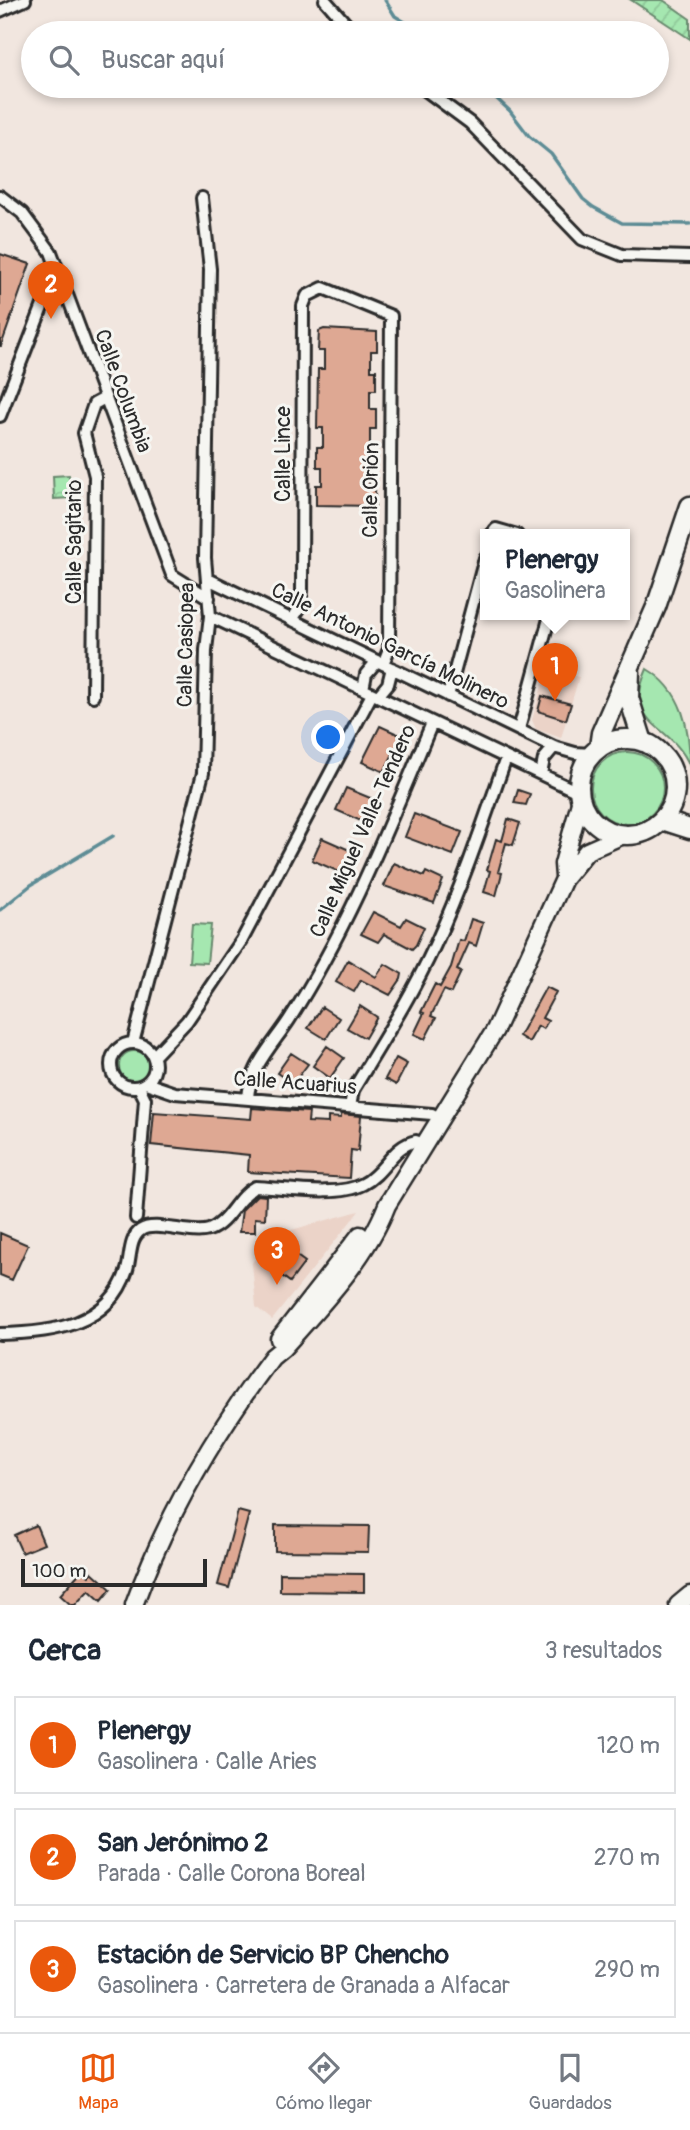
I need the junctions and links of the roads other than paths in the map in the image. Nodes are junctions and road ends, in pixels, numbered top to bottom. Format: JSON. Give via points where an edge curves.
{"nodes":[{"id":1,"x":25,"y":0,"type":"edge"},
{"id":2,"x":325,"y":0,"type":"edge"},
{"id":3,"x":0,"y":11,"type":"edge"},
{"id":4,"x":343,"y":21,"type":"edge"},
{"id":5,"x":437,"y":98,"type":"edge"},
{"id":6,"x":0,"y":195,"type":"edge"},
{"id":7,"x":202,"y":198,"type":"dead end"},
{"id":8,"x":690,"y":257,"type":"edge"},
{"id":9,"x":61,"y":276,"type":"junction"},
{"id":10,"x":391,"y":316,"type":"joint"},
{"id":11,"x":105,"y":398,"type":"junction"},
{"id":12,"x":0,"y":416,"type":"edge"},
{"id":13,"x":690,"y":506,"type":"edge"},
{"id":14,"x":480,"y":577,"type":"edge"},
{"id":15,"x":208,"y":579,"type":"junction"},
{"id":16,"x":209,"y":597,"type":"junction"},
{"id":17,"x":210,"y":616,"type":"junction"},
{"id":18,"x":292,"y":620,"type":"junction"},
{"id":19,"x":549,"y":620,"type":"edge"},
{"id":20,"x":384,"y":664,"type":"junction"},
{"id":21,"x":630,"y":669,"type":"junction"},
{"id":22,"x":371,"y":693,"type":"junction"},
{"id":23,"x":93,"y":696,"type":"dead end"},
{"id":24,"x":449,"y":696,"type":"junction"},
{"id":25,"x":432,"y":723,"type":"junction"},
{"id":26,"x":519,"y":729,"type":"junction"},
{"id":27,"x":643,"y":742,"type":"junction"},
{"id":28,"x":554,"y":747,"type":"junction"},
{"id":29,"x":595,"y":750,"type":"junction"},
{"id":30,"x":506,"y":758,"type":"junction"},
{"id":31,"x":541,"y":775,"type":"junction"},
{"id":32,"x":675,"y":785,"type":"junction"},
{"id":33,"x":690,"y":797,"type":"edge"},
{"id":34,"x":579,"y":798,"type":"junction"},
{"id":35,"x":662,"y":820,"type":"junction"},
{"id":36,"x":690,"y":829,"type":"edge"},
{"id":37,"x":621,"y":836,"type":"junction"},
{"id":38,"x":564,"y":879,"type":"junction"},
{"id":39,"x":133,"y":1043,"type":"junction"},
{"id":40,"x":154,"y":1056,"type":"junction"},
{"id":41,"x":143,"y":1085,"type":"junction"},
{"id":42,"x":248,"y":1099,"type":"junction"},
{"id":43,"x":350,"y":1107,"type":"junction"},
{"id":44,"x":442,"y":1120,"type":"junction"},
{"id":45,"x":425,"y":1145,"type":"junction"},
{"id":46,"x":136,"y":1219,"type":"dead end"},
{"id":47,"x":0,"y":1334,"type":"edge"},
{"id":48,"x":690,"y":1595,"type":"edge"},
{"id":49,"x":134,"y":1605,"type":"edge"},
{"id":50,"x":678,"y":1605,"type":"edge"}],
"edges":[{"from":1,"to":3,"type":"street"},
{"from":2,"to":4,"type":"street"},
{"from":5,"to":8,"type":"street","via":[[470,123],[582,239],[622,255]]},
{"from":6,"to":9,"type":"street","name":"Calle Columbia","via":[[37,230]]},
{"from":7,"to":15,"type":"street","name":"Calle Casiopea","via":[[210,269]]},
{"from":9,"to":11,"type":"street","name":"Calle Columbia"},
{"from":9,"to":12,"type":"street","via":[[50,287]]},
{"from":10,"to":18,"type":"street","name":"Calle Lince","via":[[323,288],[314,290],[303,306],[302,591]]},
{"from":10,"to":20,"type":"street","name":"Calle Orión","via":[[389,649]]},
{"from":11,"to":16,"type":"street","name":"Calle Columbia","via":[[172,575]]},
{"from":11,"to":23,"type":"street","name":"Calle Sagitario","via":[[94,404],[84,433],[95,477]]},
{"from":13,"to":21,"type":"main road"},
{"from":14,"to":24,"type":"street"},
{"from":15,"to":16,"type":"street","name":"Calle Casiopea"},
{"from":15,"to":18,"type":"street","name":"Calle Antonio García Molinero"},
{"from":16,"to":17,"type":"street","name":"Calle Casiopea"},
{"from":17,"to":22,"type":"street"},
{"from":17,"to":39,"type":"street","name":"Calle Casiopea","via":[[203,773]]},
{"from":18,"to":20,"type":"street","name":"Calle Antonio García Molinero"},
{"from":19,"to":26,"type":"street"},
{"from":20,"to":22,"type":"street","via":[[388,684]]},
{"from":20,"to":22,"type":"street","via":[[366,674]]},
{"from":20,"to":24,"type":"street","name":"Calle Antonio García Molinero"},
{"from":21,"to":27,"type":"main road","via":[[629,698]]},
{"from":21,"to":29,"type":"main road"},
{"from":22,"to":25,"type":"street"},
{"from":22,"to":40,"type":"street","via":[[242,940],[187,1021]]},
{"from":24,"to":26,"type":"street","name":"Calle Antonio García Molinero"},
{"from":25,"to":30,"type":"street"},
{"from":25,"to":42,"type":"street","name":"Calle Miguel Valle-Tendero","via":[[357,901],[312,985],[252,1074]]},
{"from":26,"to":28,"type":"street","name":"Calle Antonio García Molinero"},
{"from":27,"to":29,"type":"main road","via":[[613,741]]},
{"from":27,"to":32,"type":"main road","via":[[666,758]]},
{"from":28,"to":29,"type":"street","name":"Calle Antonio García Molinero","via":[[575,753]]},
{"from":28,"to":31,"type":"street","via":[[544,759]]},
{"from":29,"to":34,"type":"main road","via":[[579,777]]},
{"from":30,"to":31,"type":"street"},
{"from":30,"to":43,"type":"street","via":[[435,945],[353,1090]]},
{"from":31,"to":34,"type":"street"},
{"from":32,"to":33,"type":"main road"},
{"from":32,"to":35,"type":"main road","via":[[674,798]]},
{"from":34,"to":37,"type":"main road","via":[[596,825]]},
{"from":34,"to":38,"type":"street"},
{"from":35,"to":36,"type":"main road"},
{"from":35,"to":37,"type":"main road","via":[[651,830]]},
{"from":37,"to":38,"type":"street","via":[[587,851]]},
{"from":38,"to":44,"type":"street","via":[[506,1008]]},
{"from":39,"to":40,"type":"street","via":[[145,1046]]},
{"from":39,"to":41,"type":"street","via":[[119,1048],[111,1069],[125,1086]]},
{"from":40,"to":41,"type":"street","via":[[155,1071]]},
{"from":41,"to":42,"type":"street","name":"Calle Acuarius","via":[[175,1093]]},
{"from":41,"to":46,"type":"street"},
{"from":42,"to":43,"type":"street","name":"Calle Acuarius"},
{"from":43,"to":44,"type":"street","name":"Calle Acuarius","via":[[432,1114]]},
{"from":44,"to":45,"type":"street"},
{"from":45,"to":47,"type":"street","via":[[416,1141],[403,1144],[375,1176],[344,1191],[255,1187],[212,1229],[141,1229],[116,1296],[102,1311],[79,1323],[35,1334]]},
{"from":45,"to":49,"type":"street","via":[[387,1205],[300,1310],[193,1474]]},
{"from":48,"to":50,"type":"street"}]}
